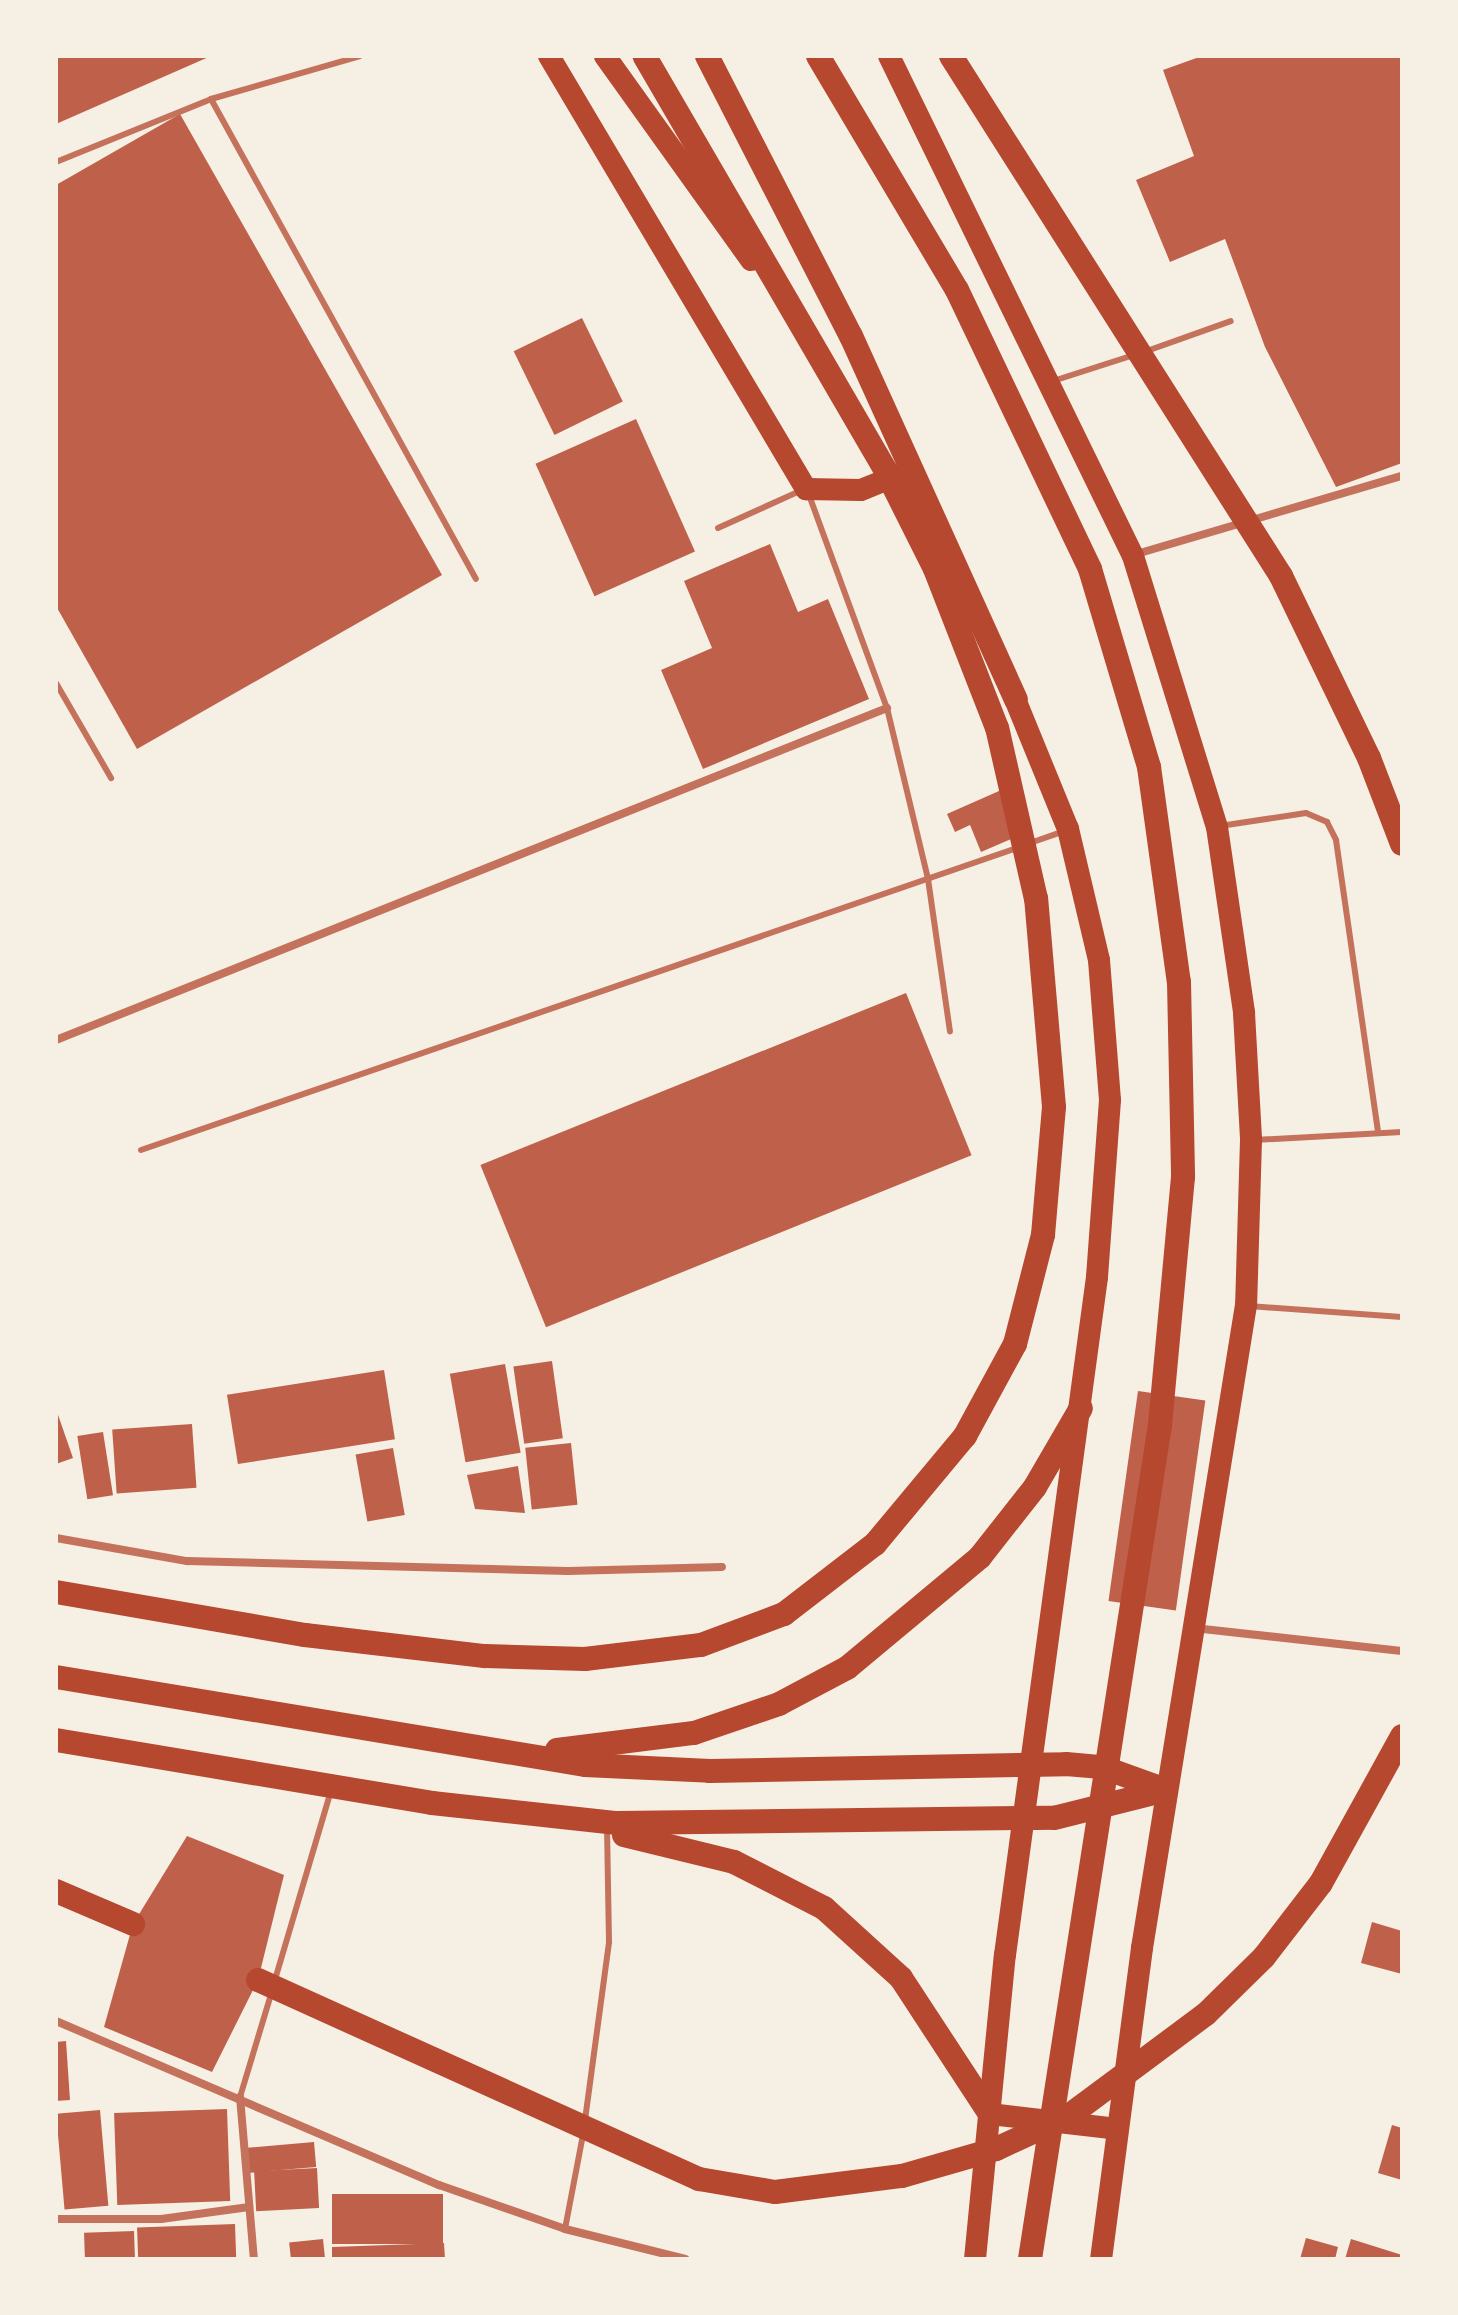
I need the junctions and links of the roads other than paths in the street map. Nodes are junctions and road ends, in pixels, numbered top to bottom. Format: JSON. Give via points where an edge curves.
{"nodes":[{"id":1,"x":360,"y":56,"type":"edge"},
{"id":2,"x":549,"y":56,"type":"edge"},
{"id":3,"x":605,"y":56,"type":"edge"},
{"id":4,"x":644,"y":56,"type":"edge"},
{"id":5,"x":707,"y":56,"type":"edge"},
{"id":6,"x":818,"y":56,"type":"edge"},
{"id":7,"x":889,"y":56,"type":"edge"},
{"id":8,"x":951,"y":56,"type":"edge"},
{"id":9,"x":211,"y":99,"type":"junction"},
{"id":10,"x":56,"y":162,"type":"edge"},
{"id":11,"x":1231,"y":321,"type":"dead end"},
{"id":12,"x":1053,"y":381,"type":"junction"},
{"id":13,"x":895,"y":476,"type":"junction"},
{"id":14,"x":1402,"y":476,"type":"edge"},
{"id":15,"x":806,"y":489,"type":"junction"},
{"id":16,"x":718,"y":528,"type":"dead end"},
{"id":17,"x":1133,"y":556,"type":"junction"},
{"id":18,"x":476,"y":579,"type":"dead end"},
{"id":19,"x":56,"y":683,"type":"edge"},
{"id":20,"x":1016,"y":699,"type":"junction"},
{"id":21,"x":887,"y":708,"type":"junction"},
{"id":22,"x":111,"y":778,"type":"dead end"},
{"id":23,"x":1217,"y":827,"type":"junction"},
{"id":24,"x":1068,"y":829,"type":"junction"},
{"id":25,"x":1402,"y":844,"type":"edge"},
{"id":26,"x":928,"y":879,"type":"junction"},
{"id":27,"x":950,"y":1031,"type":"dead end"},
{"id":28,"x":56,"y":1040,"type":"edge"},
{"id":29,"x":1378,"y":1131,"type":"junction"},
{"id":30,"x":1402,"y":1132,"type":"edge"},
{"id":31,"x":1251,"y":1140,"type":"junction"},
{"id":32,"x":141,"y":1150,"type":"dead end"},
{"id":33,"x":1246,"y":1305,"type":"junction"},
{"id":34,"x":1402,"y":1317,"type":"edge"},
{"id":35,"x":1081,"y":1408,"type":"junction"},
{"id":36,"x":56,"y":1538,"type":"edge"},
{"id":37,"x":722,"y":1567,"type":"dead end"},
{"id":38,"x":56,"y":1592,"type":"edge"},
{"id":39,"x":1194,"y":1628,"type":"junction"},
{"id":40,"x":1402,"y":1651,"type":"edge"},
{"id":41,"x":56,"y":1677,"type":"edge"},
{"id":42,"x":1402,"y":1736,"type":"edge"},
{"id":43,"x":56,"y":1740,"type":"edge"},
{"id":44,"x":498,"y":1754,"type":"junction"},
{"id":45,"x":1031,"y":1763,"type":"junction"},
{"id":46,"x":332,"y":1787,"type":"junction"},
{"id":47,"x":1166,"y":1790,"type":"junction"},
{"id":48,"x":548,"y":1818,"type":"junction"},
{"id":49,"x":1022,"y":1820,"type":"junction"},
{"id":50,"x":607,"y":1831,"type":"junction"},
{"id":51,"x":56,"y":1891,"type":"edge"},
{"id":52,"x":133,"y":1924,"type":"dead end"},
{"id":53,"x":258,"y":1980,"type":"dead end"},
{"id":54,"x":56,"y":2021,"type":"edge"},
{"id":55,"x":240,"y":2097,"type":"junction"},
{"id":56,"x":990,"y":2114,"type":"junction"},
{"id":57,"x":1117,"y":2129,"type":"junction"},
{"id":58,"x":249,"y":2207,"type":"junction"},
{"id":59,"x":56,"y":2219,"type":"edge"},
{"id":60,"x":565,"y":2229,"type":"junction"},
{"id":61,"x":254,"y":2259,"type":"edge"},
{"id":62,"x":685,"y":2259,"type":"edge"},
{"id":63,"x":975,"y":2259,"type":"edge"},
{"id":64,"x":1030,"y":2259,"type":"edge"},
{"id":65,"x":1101,"y":2259,"type":"edge"}],
"edges":[{"from":1,"to":9,"type":"lane"},
{"from":2,"to":15,"type":"highway"},
{"from":3,"to":13,"type":"highway"},
{"from":4,"to":38,"type":"highway","via":[[886,471],[935,569],[997,728],[1027,839],[1052,1065],[1048,1198],[1024,1316],[984,1407],[875,1544],[801,1604],[732,1636],[636,1656],[541,1659],[404,1648]]},
{"from":5,"to":20,"type":"highway","via":[[851,336]]},
{"from":6,"to":64,"type":"highway","via":[[957,290],[1090,569],[1149,767],[1179,982],[1183,1177],[1158,1441]]},
{"from":7,"to":12,"type":"highway"},
{"from":8,"to":25,"type":"highway","via":[[1281,576],[1369,758]]},
{"from":9,"to":10,"type":"lane"},
{"from":9,"to":18,"type":"lane"},
{"from":11,"to":12,"type":"lane"},
{"from":12,"to":17,"type":"highway"},
{"from":13,"to":15,"type":"highway","via":[[861,490]]},
{"from":13,"to":20,"type":"highway"},
{"from":14,"to":17,"type":"street"},
{"from":15,"to":16,"type":"lane"},
{"from":15,"to":21,"type":"lane"},
{"from":17,"to":23,"type":"highway"},
{"from":19,"to":22,"type":"lane"},
{"from":20,"to":24,"type":"highway"},
{"from":21,"to":26,"type":"lane"},
{"from":21,"to":28,"type":"street"},
{"from":23,"to":29,"type":"lane","via":[[1267,813],[1306,813],[1327,822],[1336,840]]},
{"from":23,"to":31,"type":"highway","via":[[1241,985]]},
{"from":24,"to":26,"type":"lane"},
{"from":24,"to":35,"type":"highway","via":[[1099,960],[1110,1100]]},
{"from":26,"to":27,"type":"lane"},
{"from":26,"to":32,"type":"lane"},
{"from":29,"to":30,"type":"lane"},
{"from":29,"to":31,"type":"lane"},
{"from":31,"to":33,"type":"highway"},
{"from":33,"to":34,"type":"lane"},
{"from":33,"to":39,"type":"highway"},
{"from":35,"to":44,"type":"highway","via":[[1035,1487],[980,1557],[847,1668],[779,1704],[694,1733]]},
{"from":35,"to":45,"type":"highway"},
{"from":36,"to":37,"type":"street","via":[[187,1561],[568,1571]]},
{"from":39,"to":40,"type":"street"},
{"from":39,"to":47,"type":"highway"},
{"from":41,"to":44,"type":"highway"},
{"from":42,"to":53,"type":"highway","via":[[1321,1883],[1264,1957],[1206,2014],[1070,2115],[996,2149],[902,2176],[775,2192],[699,2179]]},
{"from":43,"to":46,"type":"highway"},
{"from":44,"to":45,"type":"highway","via":[[710,1771]]},
{"from":45,"to":47,"type":"highway","via":[[1102,1767]]},
{"from":45,"to":49,"type":"highway"},
{"from":46,"to":48,"type":"highway"},
{"from":46,"to":55,"type":"lane"},
{"from":47,"to":49,"type":"highway","via":[[1085,1814]]},
{"from":47,"to":57,"type":"highway"},
{"from":48,"to":49,"type":"highway","via":[[683,1825]]},
{"from":48,"to":50,"type":"highway"},
{"from":49,"to":56,"type":"highway"},
{"from":50,"to":56,"type":"highway","via":[[734,1862],[824,1908],[901,1978]]},
{"from":50,"to":60,"type":"lane","via":[[603,2002]]},
{"from":51,"to":52,"type":"highway"},
{"from":54,"to":55,"type":"street"},
{"from":55,"to":58,"type":"street"},
{"from":55,"to":60,"type":"street","via":[[439,2185]]},
{"from":56,"to":57,"type":"highway"},
{"from":56,"to":63,"type":"highway"},
{"from":57,"to":65,"type":"highway"},
{"from":58,"to":59,"type":"street","via":[[161,2219]]},
{"from":58,"to":61,"type":"street"},
{"from":60,"to":62,"type":"street"}]}
